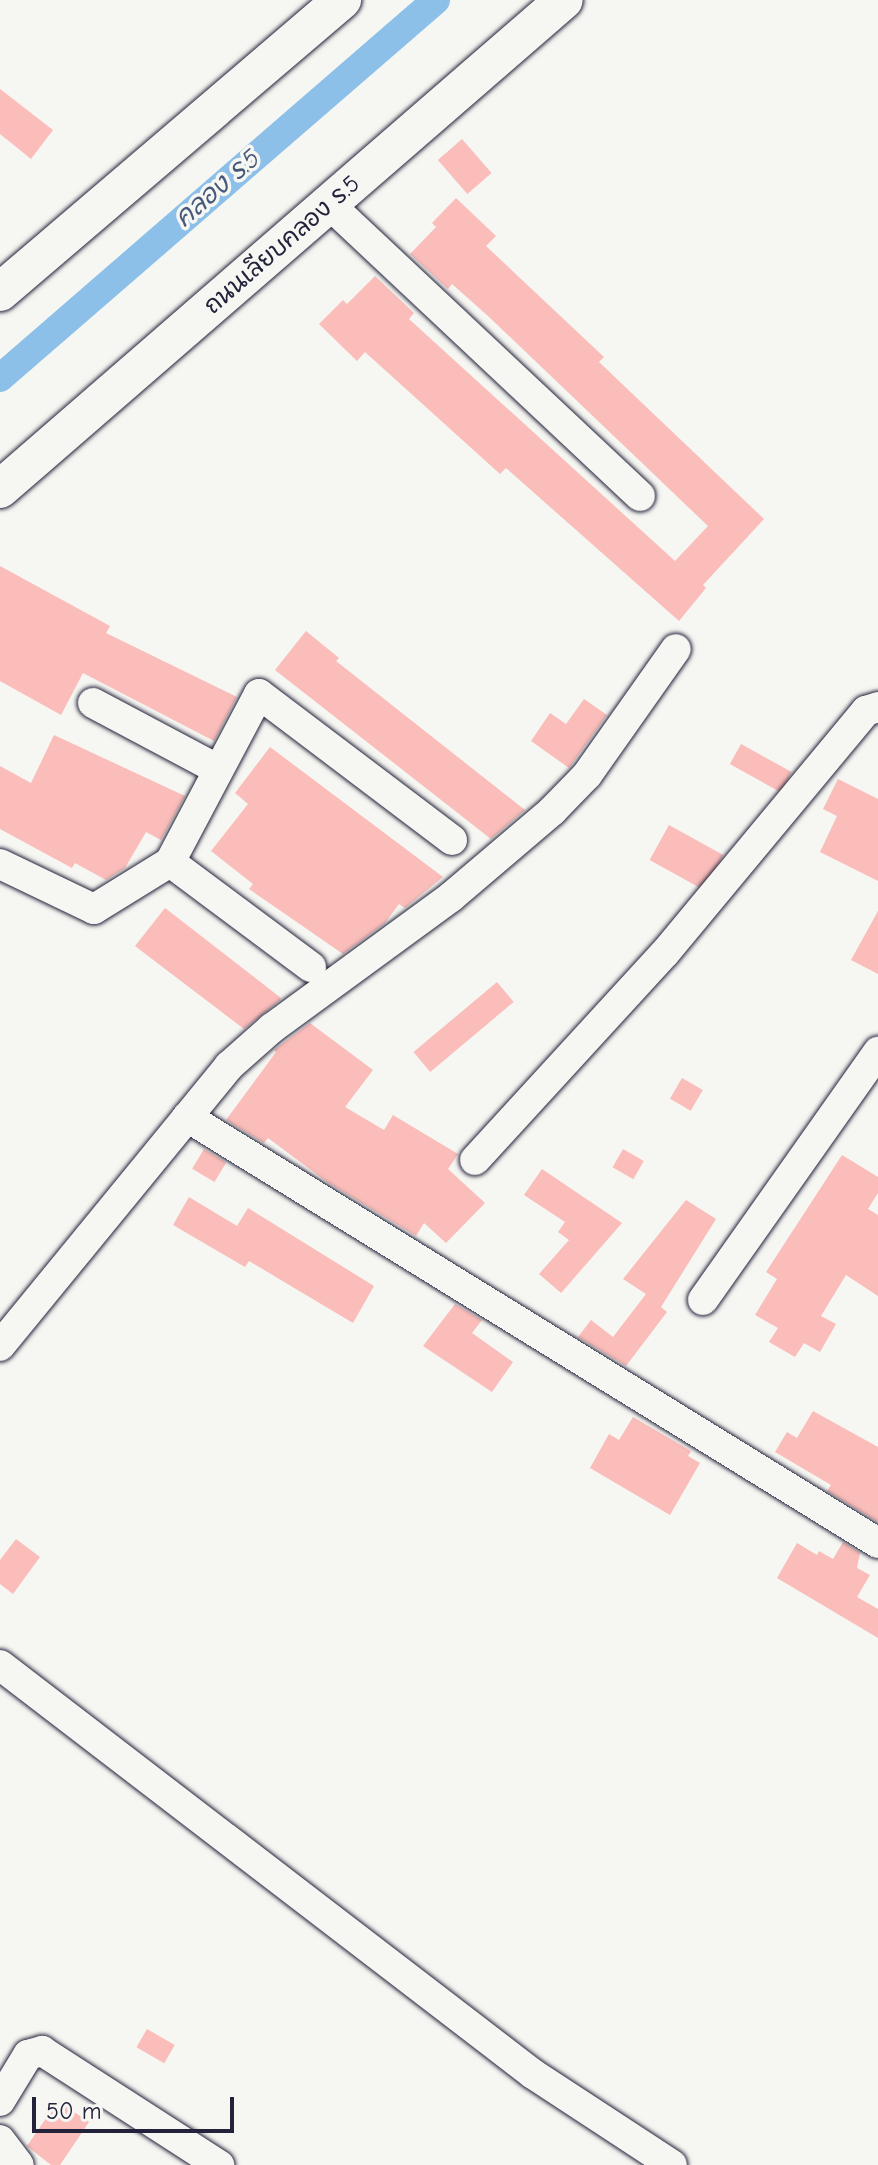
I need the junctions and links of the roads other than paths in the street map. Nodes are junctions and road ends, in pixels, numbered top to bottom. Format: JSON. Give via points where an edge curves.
{"nodes":[{"id":1,"x":342,"y":0,"type":"edge"},
{"id":2,"x":564,"y":0,"type":"edge"},
{"id":3,"x":328,"y":203,"type":"junction"},
{"id":4,"x":0,"y":292,"type":"edge"},
{"id":5,"x":0,"y":489,"type":"edge"},
{"id":6,"x":640,"y":496,"type":"dead end"},
{"id":7,"x":676,"y":649,"type":"dead end"},
{"id":8,"x":93,"y":703,"type":"dead end"},
{"id":9,"x":878,"y":707,"type":"edge"},
{"id":10,"x":217,"y":769,"type":"junction"},
{"id":11,"x":452,"y":840,"type":"dead end"},
{"id":12,"x":170,"y":862,"type":"junction"},
{"id":13,"x":0,"y":864,"type":"edge"},
{"id":14,"x":311,"y":967,"type":"dead end"},
{"id":15,"x":878,"y":1052,"type":"edge"},
{"id":16,"x":187,"y":1117,"type":"junction"},
{"id":17,"x":475,"y":1160,"type":"dead end"},
{"id":18,"x":703,"y":1300,"type":"dead end"},
{"id":19,"x":0,"y":1346,"type":"edge"},
{"id":20,"x":878,"y":1543,"type":"edge"},
{"id":21,"x":0,"y":1665,"type":"edge"},
{"id":22,"x":0,"y":2101,"type":"edge"},
{"id":23,"x":0,"y":2140,"type":"edge"},
{"id":24,"x":19,"y":2165,"type":"edge"},
{"id":25,"x":219,"y":2165,"type":"edge"},
{"id":26,"x":672,"y":2165,"type":"edge"}],
"edges":[{"from":1,"to":4,"type":"street"},
{"from":2,"to":3,"type":"street","name":"ถนนเลียบคลอง ร.5"},
{"from":3,"to":5,"type":"street","name":"ถนนเลียบคลอง ร.5"},
{"from":3,"to":6,"type":"street"},
{"from":7,"to":16,"type":"street","via":[[594,767],[552,811],[451,897],[272,1028],[229,1066]]},
{"from":8,"to":10,"type":"street"},
{"from":9,"to":17,"type":"street","via":[[866,711],[665,953]]},
{"from":10,"to":11,"type":"street","via":[[259,694]]},
{"from":10,"to":12,"type":"street"},
{"from":12,"to":13,"type":"street","via":[[94,909]]},
{"from":12,"to":14,"type":"street"},
{"from":15,"to":18,"type":"street"},
{"from":16,"to":19,"type":"street"},
{"from":16,"to":20,"type":"street"},
{"from":21,"to":26,"type":"street","via":[[509,2056]]},
{"from":22,"to":25,"type":"street","via":[[28,2055],[42,2051]]},
{"from":23,"to":24,"type":"street"}]}
